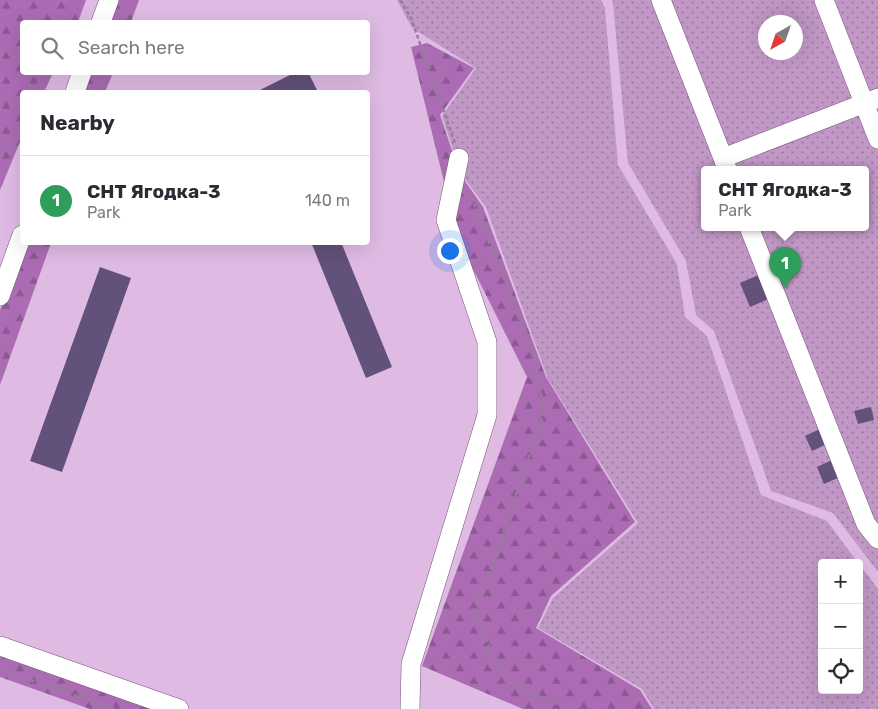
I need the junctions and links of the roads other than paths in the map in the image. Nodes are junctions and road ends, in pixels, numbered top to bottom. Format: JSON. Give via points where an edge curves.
{"nodes":[{"id":1,"x":109,"y":0,"type":"edge"},
{"id":2,"x":661,"y":0,"type":"edge"},
{"id":3,"x":824,"y":0,"type":"edge"},
{"id":4,"x":102,"y":20,"type":"edge"},
{"id":5,"x":81,"y":75,"type":"edge"},
{"id":6,"x":76,"y":90,"type":"edge"},
{"id":7,"x":871,"y":101,"type":"edge"},
{"id":8,"x":878,"y":138,"type":"edge"},
{"id":9,"x":459,"y":158,"type":"dead end"},
{"id":10,"x":725,"y":164,"type":"edge"},
{"id":11,"x":751,"y":231,"type":"edge"},
{"id":12,"x":20,"y":240,"type":"edge"},
{"id":13,"x":0,"y":296,"type":"edge"},
{"id":14,"x":878,"y":539,"type":"edge"},
{"id":15,"x":0,"y":646,"type":"edge"},
{"id":16,"x":178,"y":709,"type":"edge"},
{"id":17,"x":410,"y":709,"type":"edge"}],
"edges":[{"from":1,"to":4,"type":"street"},
{"from":2,"to":10,"type":"street"},
{"from":3,"to":7,"type":"street"},
{"from":5,"to":6,"type":"street"},
{"from":7,"to":8,"type":"street"},
{"from":7,"to":10,"type":"street"},
{"from":9,"to":17,"type":"street","via":[[446,220],[487,342],[487,416],[410,664]]},
{"from":11,"to":14,"type":"street","via":[[866,524]]},
{"from":12,"to":13,"type":"street"},
{"from":15,"to":16,"type":"street"}]}
